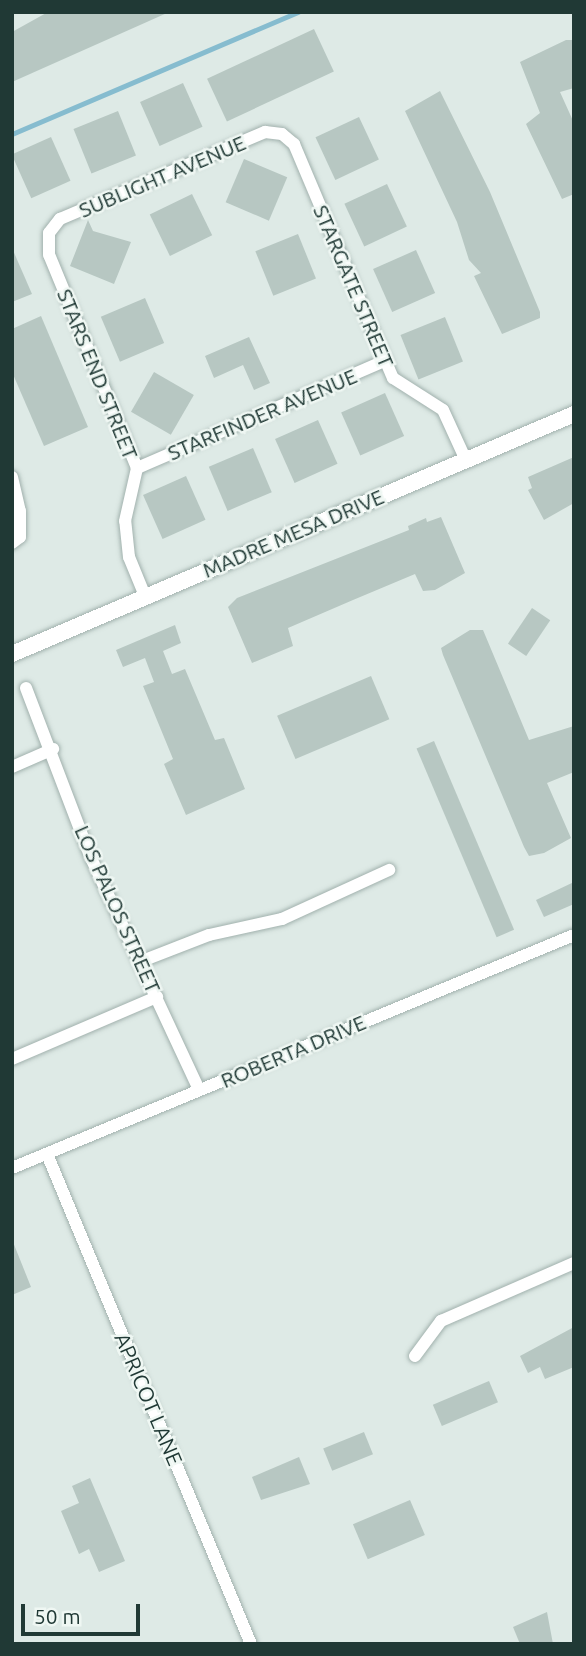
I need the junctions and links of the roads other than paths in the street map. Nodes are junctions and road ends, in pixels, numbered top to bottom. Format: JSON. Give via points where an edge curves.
{"nodes":[{"id":1,"x":282,"y":134,"type":"joint"},
{"id":2,"x":48,"y":233,"type":"joint"},
{"id":3,"x":386,"y":360,"type":"junction"},
{"id":4,"x":574,"y":414,"type":"edge"},
{"id":5,"x":465,"y":458,"type":"junction"},
{"id":6,"x":137,"y":468,"type":"junction"},
{"id":7,"x":12,"y":477,"type":"edge"},
{"id":8,"x":16,"y":540,"type":"edge"},
{"id":9,"x":145,"y":596,"type":"junction"},
{"id":10,"x":12,"y":654,"type":"edge"},
{"id":11,"x":26,"y":688,"type":"dead end"},
{"id":12,"x":53,"y":749,"type":"junction"},
{"id":13,"x":12,"y":767,"type":"edge"},
{"id":14,"x":389,"y":870,"type":"dead end"},
{"id":15,"x":574,"y":934,"type":"edge"},
{"id":16,"x":142,"y":961,"type":"junction"},
{"id":17,"x":157,"y":997,"type":"junction"},
{"id":18,"x":12,"y":1059,"type":"edge"},
{"id":19,"x":199,"y":1090,"type":"junction"},
{"id":20,"x":47,"y":1154,"type":"junction"},
{"id":21,"x":12,"y":1168,"type":"edge"},
{"id":22,"x":574,"y":1263,"type":"edge"},
{"id":23,"x":415,"y":1356,"type":"dead end"},
{"id":24,"x":251,"y":1644,"type":"edge"}],
"edges":[{"from":1,"to":2,"type":"street","name":"SUBLIGHT AVENUE","via":[[265,132],[60,219]]},
{"from":1,"to":3,"type":"street","name":"STARGATE STREET","via":[[294,144]]},
{"from":2,"to":6,"type":"street","name":"STARS END STREET","via":[[49,255]]},
{"from":3,"to":5,"type":"street","name":"STARGATE STREET","via":[[393,378],[443,410]]},
{"from":3,"to":6,"type":"street","name":"STARFINDER AVENUE"},
{"from":4,"to":5,"type":"street","name":"MADRE MESA DRIVE"},
{"from":5,"to":9,"type":"street","name":"MADRE MESA DRIVE"},
{"from":6,"to":9,"type":"street","name":"STARS END STREET","via":[[125,522],[128,558]]},
{"from":7,"to":8,"type":"street"},
{"from":9,"to":10,"type":"street","name":"MADRE MESA DRIVE"},
{"from":11,"to":12,"type":"street","name":"LOS PALOS STREET"},
{"from":12,"to":13,"type":"street"},
{"from":12,"to":16,"type":"street","name":"LOS PALOS STREET","via":[[91,858]]},
{"from":14,"to":16,"type":"street","via":[[282,919],[209,934]]},
{"from":15,"to":19,"type":"street","name":"ROBERTA DRIVE"},
{"from":16,"to":17,"type":"street","name":"LOS PALOS STREET"},
{"from":17,"to":18,"type":"street"},
{"from":17,"to":19,"type":"street","name":"LOS PALOS STREET"},
{"from":19,"to":20,"type":"street","name":"ROBERTA DRIVE"},
{"from":20,"to":21,"type":"street","name":"ROBERTA DRIVE"},
{"from":20,"to":24,"type":"street","name":"APRICOT LANE"},
{"from":22,"to":23,"type":"street","via":[[441,1321]]}]}
